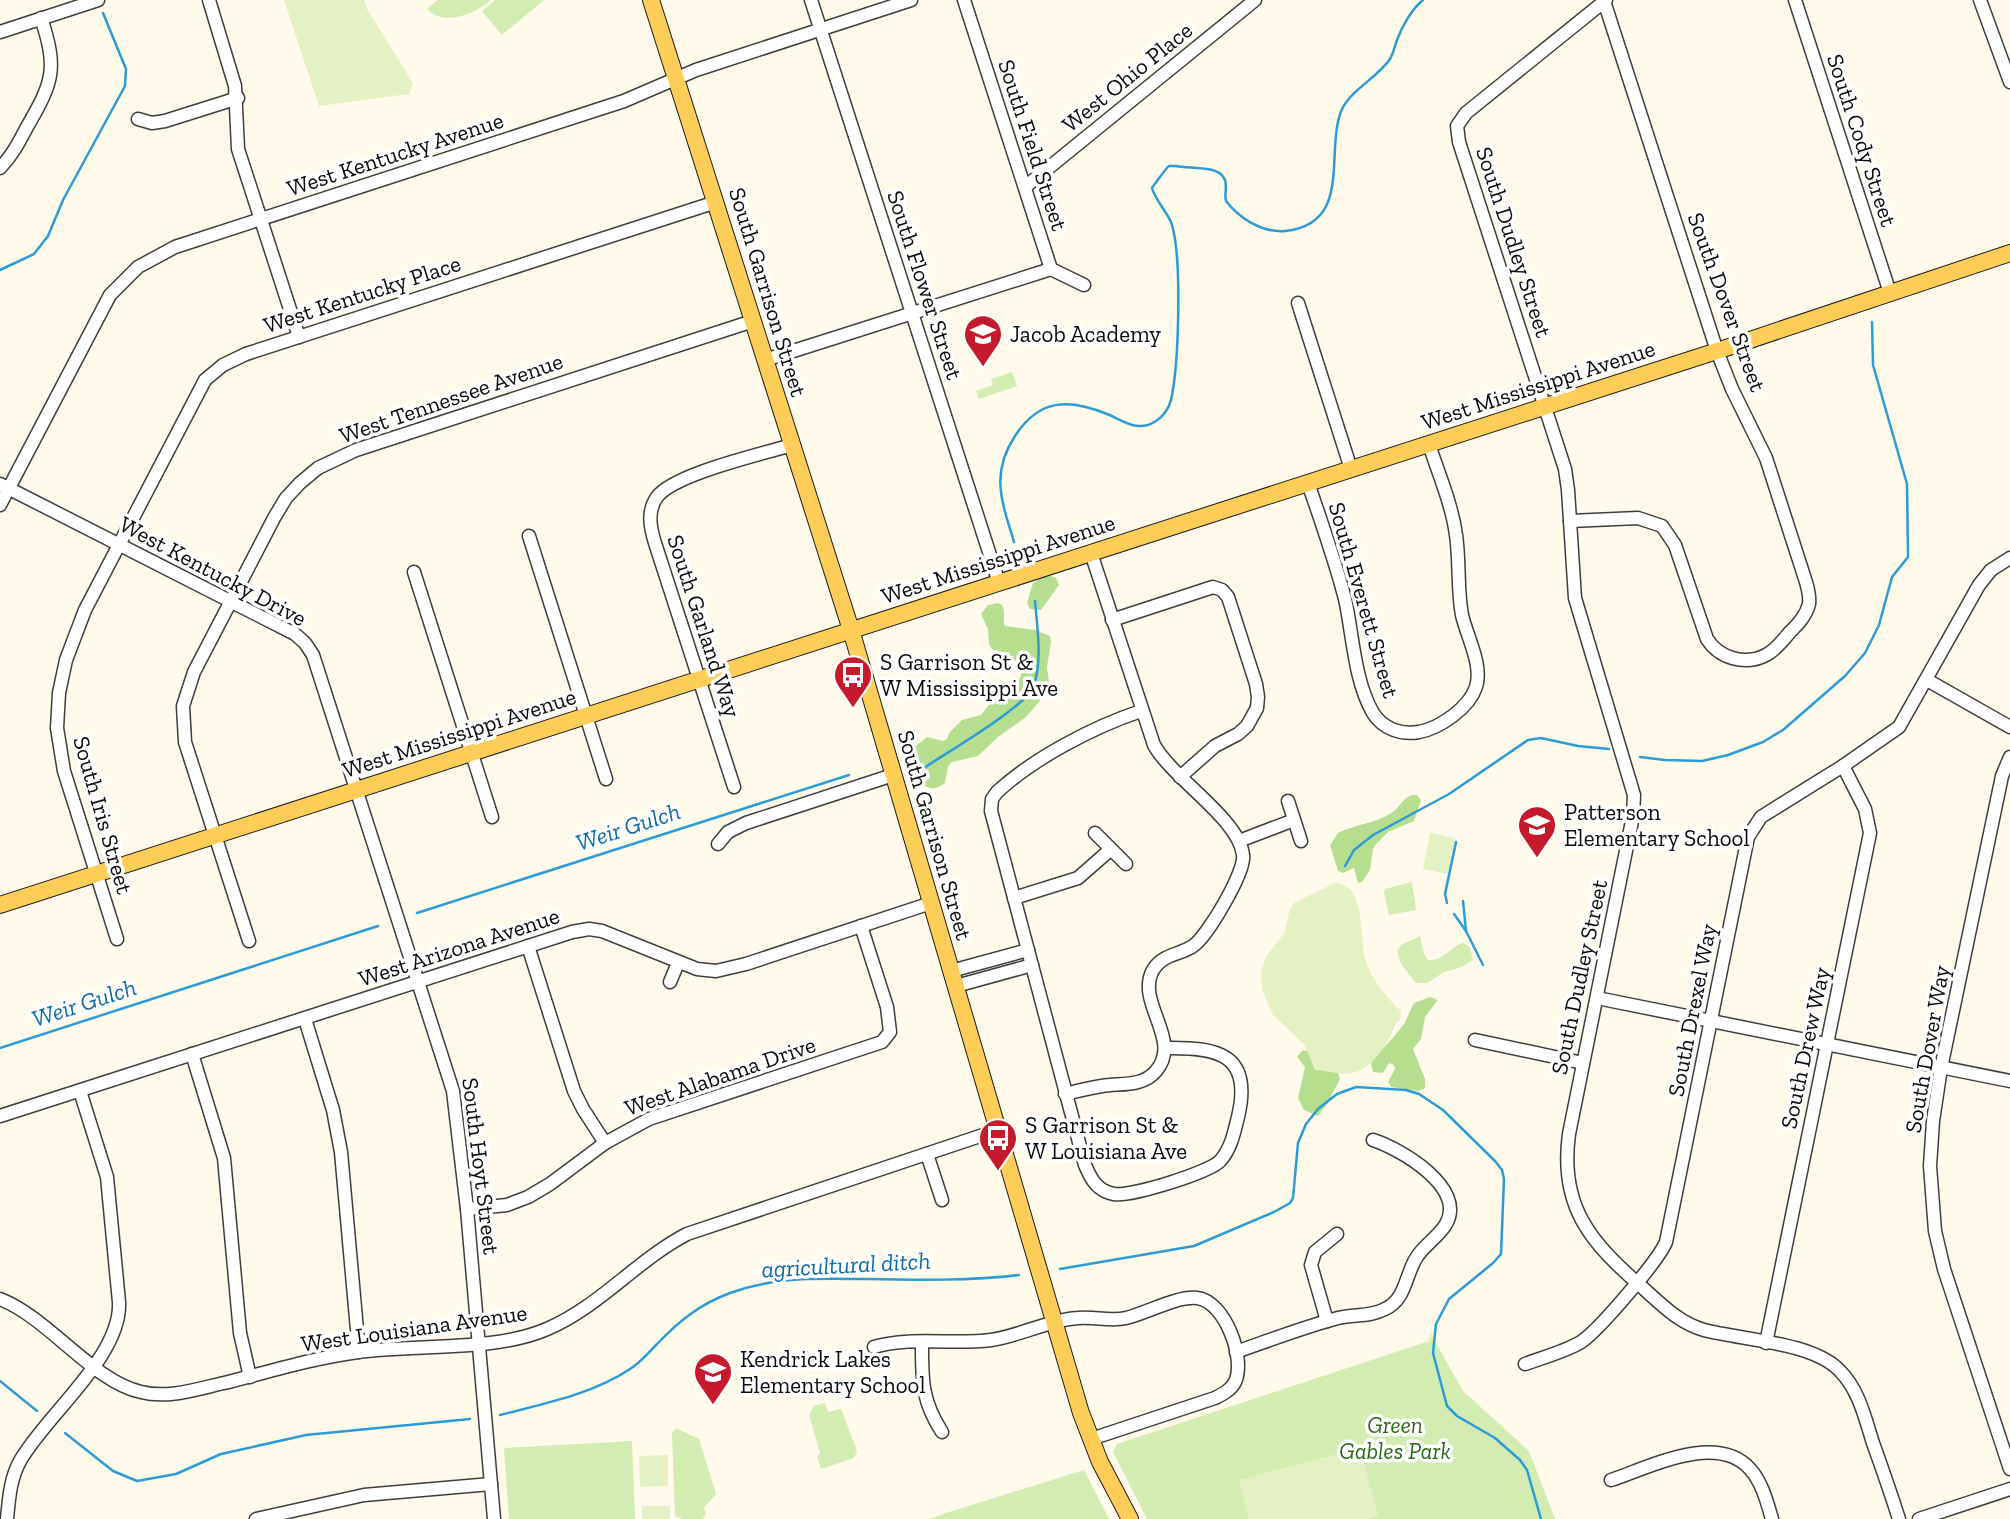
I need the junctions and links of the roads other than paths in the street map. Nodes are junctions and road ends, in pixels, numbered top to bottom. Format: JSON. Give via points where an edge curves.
{"nodes":[{"id":1,"x":98,"y":0,"type":"edge"},
{"id":2,"x":209,"y":0,"type":"edge"},
{"id":3,"x":651,"y":0,"type":"edge"},
{"id":4,"x":811,"y":0,"type":"edge"},
{"id":5,"x":911,"y":0,"type":"edge"},
{"id":6,"x":964,"y":0,"type":"edge"},
{"id":7,"x":1255,"y":0,"type":"edge"},
{"id":8,"x":1795,"y":0,"type":"edge"},
{"id":9,"x":1980,"y":0,"type":"edge"},
{"id":10,"x":1605,"y":1,"type":"edge"},
{"id":11,"x":41,"y":18,"type":"junction"},
{"id":12,"x":820,"y":29,"type":"junction"},
{"id":13,"x":0,"y":32,"type":"edge"},
{"id":14,"x":676,"y":77,"type":"junction"},
{"id":15,"x":2010,"y":82,"type":"edge"},
{"id":16,"x":238,"y":98,"type":"junction"},
{"id":17,"x":138,"y":119,"type":"dead end"},
{"id":18,"x":0,"y":168,"type":"edge"},
{"id":19,"x":1025,"y":187,"type":"junction"},
{"id":20,"x":716,"y":202,"type":"junction"},
{"id":21,"x":261,"y":219,"type":"junction"},
{"id":22,"x":2010,"y":254,"type":"edge"},
{"id":23,"x":1051,"y":269,"type":"junction"},
{"id":24,"x":1084,"y":285,"type":"dead end"},
{"id":25,"x":1890,"y":293,"type":"junction"},
{"id":26,"x":1298,"y":303,"type":"dead end"},
{"id":27,"x":912,"y":313,"type":"junction"},
{"id":28,"x":753,"y":321,"type":"junction"},
{"id":29,"x":299,"y":337,"type":"junction"},
{"id":30,"x":1717,"y":351,"type":"junction"},
{"id":31,"x":765,"y":360,"type":"junction"},
{"id":32,"x":1545,"y":406,"type":"junction"},
{"id":33,"x":1429,"y":444,"type":"junction"},
{"id":34,"x":792,"y":445,"type":"junction"},
{"id":35,"x":1351,"y":469,"type":"junction"},
{"id":36,"x":1308,"y":483,"type":"junction"},
{"id":37,"x":4,"y":486,"type":"edge"},
{"id":38,"x":0,"y":505,"type":"edge"},
{"id":39,"x":1570,"y":521,"type":"junction"},
{"id":40,"x":529,"y":536,"type":"dead end"},
{"id":41,"x":119,"y":545,"type":"junction"},
{"id":42,"x":1091,"y":553,"type":"junction"},
{"id":43,"x":2010,"y":558,"type":"edge"},
{"id":44,"x":414,"y":572,"type":"dead end"},
{"id":45,"x":999,"y":583,"type":"junction"},
{"id":46,"x":230,"y":602,"type":"junction"},
{"id":47,"x":1112,"y":620,"type":"junction"},
{"id":48,"x":851,"y":630,"type":"junction"},
{"id":49,"x":699,"y":679,"type":"junction"},
{"id":50,"x":1927,"y":680,"type":"junction"},
{"id":51,"x":1141,"y":711,"type":"junction"},
{"id":52,"x":586,"y":716,"type":"junction"},
{"id":53,"x":2010,"y":727,"type":"edge"},
{"id":54,"x":472,"y":753,"type":"junction"},
{"id":55,"x":2010,"y":757,"type":"edge"},
{"id":56,"x":1843,"y":766,"type":"junction"},
{"id":57,"x":893,"y":775,"type":"junction"},
{"id":58,"x":1180,"y":776,"type":"junction"},
{"id":59,"x":606,"y":779,"type":"dead end"},
{"id":60,"x":734,"y":787,"type":"dead end"},
{"id":61,"x":357,"y":790,"type":"junction"},
{"id":62,"x":1288,"y":801,"type":"dead end"},
{"id":63,"x":492,"y":817,"type":"dead end"},
{"id":64,"x":1294,"y":820,"type":"junction"},
{"id":65,"x":1095,"y":833,"type":"dead end"},
{"id":66,"x":215,"y":836,"type":"junction"},
{"id":67,"x":1239,"y":841,"type":"junction"},
{"id":68,"x":1301,"y":841,"type":"dead end"},
{"id":69,"x":718,"y":844,"type":"dead end"},
{"id":70,"x":1111,"y":849,"type":"junction"},
{"id":71,"x":1126,"y":864,"type":"dead end"},
{"id":72,"x":96,"y":874,"type":"junction"},
{"id":73,"x":1014,"y":898,"type":"junction"},
{"id":74,"x":931,"y":903,"type":"junction"},
{"id":75,"x":0,"y":905,"type":"edge"},
{"id":76,"x":861,"y":926,"type":"junction"},
{"id":77,"x":117,"y":939,"type":"dead end"},
{"id":78,"x":249,"y":941,"type":"dead end"},
{"id":79,"x":528,"y":946,"type":"junction"},
{"id":80,"x":1028,"y":950,"type":"junction"},
{"id":81,"x":678,"y":963,"type":"junction"},
{"id":82,"x":1032,"y":965,"type":"junction"},
{"id":83,"x":954,"y":979,"type":"junction"},
{"id":84,"x":418,"y":982,"type":"junction"},
{"id":85,"x":670,"y":982,"type":"dead end"},
{"id":86,"x":1597,"y":998,"type":"junction"},
{"id":87,"x":304,"y":1019,"type":"junction"},
{"id":88,"x":1712,"y":1021,"type":"junction"},
{"id":89,"x":1475,"y":1040,"type":"dead end"},
{"id":90,"x":1827,"y":1045,"type":"junction"},
{"id":91,"x":1165,"y":1048,"type":"junction"},
{"id":92,"x":192,"y":1054,"type":"junction"},
{"id":93,"x":1583,"y":1063,"type":"junction"},
{"id":94,"x":1941,"y":1068,"type":"junction"},
{"id":95,"x":2010,"y":1081,"type":"edge"},
{"id":96,"x":80,"y":1091,"type":"junction"},
{"id":97,"x":1065,"y":1094,"type":"junction"},
{"id":98,"x":0,"y":1116,"type":"edge"},
{"id":99,"x":998,"y":1130,"type":"junction"},
{"id":100,"x":1373,"y":1140,"type":"dead end"},
{"id":101,"x":606,"y":1143,"type":"junction"},
{"id":102,"x":927,"y":1154,"type":"junction"},
{"id":103,"x":942,"y":1200,"type":"dead end"},
{"id":104,"x":467,"y":1209,"type":"junction"},
{"id":105,"x":1337,"y":1234,"type":"dead end"},
{"id":106,"x":1636,"y":1282,"type":"junction"},
{"id":107,"x":0,"y":1299,"type":"edge"},
{"id":108,"x":1327,"y":1321,"type":"junction"},
{"id":109,"x":1055,"y":1323,"type":"junction"},
{"id":110,"x":922,"y":1342,"type":"junction"},
{"id":111,"x":479,"y":1343,"type":"junction"},
{"id":112,"x":1766,"y":1343,"type":"junction"},
{"id":113,"x":874,"y":1347,"type":"dead end"},
{"id":114,"x":359,"y":1352,"type":"junction"},
{"id":115,"x":1236,"y":1352,"type":"junction"},
{"id":116,"x":1525,"y":1364,"type":"dead end"},
{"id":117,"x":93,"y":1366,"type":"junction"},
{"id":118,"x":250,"y":1377,"type":"junction"},
{"id":119,"x":942,"y":1432,"type":"dead end"},
{"id":120,"x":1091,"y":1439,"type":"junction"},
{"id":121,"x":2010,"y":1469,"type":"edge"},
{"id":122,"x":1611,"y":1480,"type":"dead end"},
{"id":123,"x":491,"y":1484,"type":"junction"},
{"id":124,"x":2010,"y":1489,"type":"edge"},
{"id":125,"x":6,"y":1519,"type":"edge"},
{"id":126,"x":257,"y":1519,"type":"edge"},
{"id":127,"x":494,"y":1519,"type":"edge"},
{"id":128,"x":1130,"y":1519,"type":"edge"},
{"id":129,"x":1772,"y":1519,"type":"edge"},
{"id":130,"x":1899,"y":1519,"type":"edge"},
{"id":131,"x":1919,"y":1519,"type":"edge"}],
"edges":[{"from":1,"to":11,"type":"street"},
{"from":2,"to":16,"type":"street"},
{"from":3,"to":14,"type":"main road","name":"South Garrison Street"},
{"from":4,"to":12,"type":"street","name":"South Flower Street"},
{"from":5,"to":12,"type":"street","name":"West Kentucky Avenue"},
{"from":6,"to":19,"type":"street","name":"South Field Street"},
{"from":7,"to":19,"type":"street","name":"West Ohio Place"},
{"from":8,"to":25,"type":"street","name":"South Cody Street"},
{"from":9,"to":15,"type":"street"},
{"from":10,"to":30,"type":"street","name":"South Dover Street"},
{"from":10,"to":32,"type":"street","name":"South Dudley Street","via":[[1466,113],[1457,126]]},
{"from":11,"to":13,"type":"street"},
{"from":11,"to":18,"type":"street","via":[[51,50],[50,82]]},
{"from":12,"to":14,"type":"street","name":"West Kentucky Avenue"},
{"from":12,"to":27,"type":"street","name":"South Flower Street"},
{"from":14,"to":20,"type":"main road","name":"South Garrison Street"},
{"from":14,"to":21,"type":"street","name":"West Kentucky Avenue","via":[[624,101]]},
{"from":16,"to":17,"type":"street","via":[[165,121]]},
{"from":16,"to":21,"type":"street","via":[[237,145]]},
{"from":19,"to":23,"type":"street","name":"South Field Street"},
{"from":20,"to":28,"type":"main road","name":"South Garrison Street"},
{"from":20,"to":29,"type":"street","name":"West Kentucky Place"},
{"from":21,"to":29,"type":"street"},
{"from":21,"to":37,"type":"street","name":"West Kentucky Avenue","via":[[164,251],[118,284]]},
{"from":22,"to":25,"type":"main road","name":"West Mississippi Avenue"},
{"from":23,"to":24,"type":"street"},
{"from":23,"to":27,"type":"street"},
{"from":25,"to":30,"type":"main road","name":"West Mississippi Avenue"},
{"from":26,"to":35,"type":"street"},
{"from":27,"to":31,"type":"street"},
{"from":27,"to":45,"type":"street","name":"South Flower Street"},
{"from":28,"to":31,"type":"main road","name":"South Garrison Street"},
{"from":28,"to":46,"type":"street","name":"West Tennessee Avenue","via":[[333,459],[286,498]]},
{"from":29,"to":41,"type":"street","name":"West Kentucky Place","via":[[233,360],[205,380]]},
{"from":30,"to":32,"type":"main road","name":"West Mississippi Avenue"},
{"from":30,"to":39,"type":"street","name":"South Dover Street","via":[[1766,458],[1808,591],[1806,612],[1777,647],[1760,658],[1745,660],[1725,656],[1712,647],[1675,545],[1659,525],[1633,518]]},
{"from":31,"to":34,"type":"main road","name":"South Garrison Street"},
{"from":32,"to":33,"type":"main road","name":"West Mississippi Avenue"},
{"from":32,"to":39,"type":"street","name":"South Dudley Street","via":[[1565,468]]},
{"from":33,"to":35,"type":"main road","name":"West Mississippi Avenue"},
{"from":33,"to":36,"type":"street","name":"South Everett Street","via":[[1455,528],[1462,612],[1477,677],[1463,707],[1426,730],[1406,733],[1392,729],[1373,712],[1356,662],[1343,592]]},
{"from":34,"to":48,"type":"main road","name":"South Garrison Street"},
{"from":34,"to":49,"type":"street","name":"South Garland Way","via":[[676,482],[659,494],[652,507],[653,537]]},
{"from":35,"to":36,"type":"main road","name":"West Mississippi Avenue"},
{"from":36,"to":42,"type":"main road","name":"West Mississippi Avenue"},
{"from":37,"to":38,"type":"street","name":"West Kentucky Avenue"},
{"from":37,"to":41,"type":"street","name":"West Kentucky Drive"},
{"from":39,"to":86,"type":"street","name":"South Dudley Street","via":[[1574,598],[1635,799]]},
{"from":40,"to":52,"type":"street"},
{"from":41,"to":46,"type":"street","name":"West Kentucky Drive"},
{"from":41,"to":72,"type":"street","name":"South Iris Street","via":[[72,643],[58,710],[64,771]]},
{"from":42,"to":45,"type":"main road","name":"West Mississippi Avenue"},
{"from":42,"to":47,"type":"street"},
{"from":43,"to":50,"type":"street","name":"South Drexel Way","via":[[1979,585]]},
{"from":44,"to":54,"type":"street"},
{"from":45,"to":48,"type":"main road","name":"West Mississippi Avenue"},
{"from":46,"to":61,"type":"street","name":"West Kentucky Drive","via":[[295,634],[307,645]]},
{"from":46,"to":66,"type":"street","name":"West Tennessee Avenue","via":[[189,683],[182,714],[185,742]]},
{"from":47,"to":51,"type":"street"},
{"from":47,"to":58,"type":"street","via":[[1213,587],[1229,598],[1256,684],[1257,708],[1245,729],[1215,746]]},
{"from":48,"to":49,"type":"main road","name":"West Mississippi Avenue"},
{"from":48,"to":57,"type":"main road","name":"South Garrison Street"},
{"from":49,"to":52,"type":"main road","name":"West Mississippi Avenue"},
{"from":49,"to":60,"type":"street","name":"South Garland Way"},
{"from":50,"to":53,"type":"street"},
{"from":50,"to":56,"type":"street","name":"South Drexel Way","via":[[1899,727]]},
{"from":51,"to":58,"type":"street","via":[[1156,749]]},
{"from":51,"to":73,"type":"street","via":[[1068,744],[994,796],[992,819]]},
{"from":52,"to":54,"type":"main road","name":"West Mississippi Avenue"},
{"from":52,"to":59,"type":"street"},
{"from":54,"to":61,"type":"main road","name":"West Mississippi Avenue"},
{"from":54,"to":63,"type":"street"},
{"from":55,"to":94,"type":"street","name":"South Dover Way","via":[[2002,776]]},
{"from":56,"to":88,"type":"street","name":"South Drexel Way","via":[[1761,817],[1748,838]]},
{"from":56,"to":90,"type":"street","name":"South Drew Way","via":[[1865,809],[1870,833]]},
{"from":57,"to":69,"type":"street","via":[[741,825]]},
{"from":57,"to":74,"type":"main road","name":"South Garrison Street"},
{"from":58,"to":67,"type":"street"},
{"from":61,"to":66,"type":"main road","name":"West Mississippi Avenue"},
{"from":61,"to":84,"type":"street","name":"South Hoyt Street"},
{"from":62,"to":64,"type":"street"},
{"from":64,"to":67,"type":"street"},
{"from":64,"to":68,"type":"street"},
{"from":65,"to":70,"type":"street"},
{"from":66,"to":72,"type":"main road","name":"West Mississippi Avenue"},
{"from":66,"to":78,"type":"street","name":"West Tennessee Avenue"},
{"from":67,"to":91,"type":"street","via":[[1244,855],[1241,872],[1204,934],[1193,947],[1160,961],[1151,973],[1150,994]]},
{"from":70,"to":71,"type":"street"},
{"from":70,"to":73,"type":"street","via":[[1078,878]]},
{"from":72,"to":75,"type":"main road","name":"West Mississippi Avenue"},
{"from":72,"to":77,"type":"street","name":"South Iris Street"},
{"from":73,"to":80,"type":"street"},
{"from":74,"to":76,"type":"street","name":"West Arizona Avenue"},
{"from":74,"to":83,"type":"main road","name":"South Garrison Street"},
{"from":76,"to":81,"type":"street","name":"West Arizona Avenue","via":[[725,970]]},
{"from":76,"to":101,"type":"street","name":"West Alabama Drive","via":[[890,1020],[890,1032],[882,1042],[658,1116]]},
{"from":79,"to":81,"type":"street","name":"West Arizona Avenue","via":[[595,929]]},
{"from":79,"to":84,"type":"street","name":"West Arizona Avenue"},
{"from":79,"to":101,"type":"street","via":[[574,1090]]},
{"from":80,"to":82,"type":"street"},
{"from":80,"to":83,"type":"street"},
{"from":81,"to":85,"type":"street"},
{"from":82,"to":83,"type":"street"},
{"from":82,"to":97,"type":"street"},
{"from":83,"to":99,"type":"main road","name":"South Garrison Street"},
{"from":84,"to":87,"type":"street","name":"West Arizona Avenue"},
{"from":84,"to":104,"type":"street","name":"South Hoyt Street","via":[[453,1091]]},
{"from":86,"to":88,"type":"street"},
{"from":86,"to":93,"type":"street","name":"South Dudley Street"},
{"from":87,"to":92,"type":"street","name":"West Arizona Avenue"},
{"from":87,"to":114,"type":"street","via":[[338,1133]]},
{"from":88,"to":90,"type":"street"},
{"from":88,"to":106,"type":"street","name":"South Drexel Way","via":[[1668,1235],[1661,1252]]},
{"from":89,"to":93,"type":"street"},
{"from":90,"to":94,"type":"street"},
{"from":90,"to":112,"type":"street","name":"South Drew Way"},
{"from":91,"to":97,"type":"street","via":[[1158,1069],[1144,1081]]},
{"from":91,"to":97,"type":"street","via":[[1218,1052],[1240,1077],[1243,1096],[1232,1140],[1209,1170],[1131,1193],[1102,1189],[1088,1171]]},
{"from":92,"to":96,"type":"street","name":"West Arizona Avenue"},
{"from":92,"to":118,"type":"street","via":[[224,1158],[240,1333]]},
{"from":93,"to":106,"type":"street","name":"South Dudley Street","via":[[1567,1145],[1571,1194],[1582,1223],[1598,1246]]},
{"from":94,"to":95,"type":"street"},
{"from":94,"to":121,"type":"street","name":"South Dover Way","via":[[1931,1143],[1935,1231],[1950,1291]]},
{"from":96,"to":98,"type":"street","name":"West Arizona Avenue"},
{"from":96,"to":117,"type":"street","via":[[107,1178],[119,1308],[115,1332]]},
{"from":99,"to":102,"type":"street","name":"West Louisiana Avenue"},
{"from":99,"to":109,"type":"main road","name":"South Garrison Street"},
{"from":100,"to":108,"type":"street","via":[[1404,1154],[1437,1181],[1449,1199],[1449,1217],[1419,1254],[1394,1303],[1374,1313]]},
{"from":101,"to":104,"type":"street","name":"West Alabama Drive","via":[[528,1198]]},
{"from":102,"to":103,"type":"street"},
{"from":102,"to":111,"type":"street","name":"West Louisiana Avenue","via":[[695,1231],[557,1325],[524,1337]]},
{"from":104,"to":111,"type":"street","name":"South Hoyt Street"},
{"from":105,"to":108,"type":"street","via":[[1315,1252],[1311,1265]]},
{"from":106,"to":112,"type":"street","name":"South Dudley Street","via":[[1686,1323]]},
{"from":106,"to":116,"type":"street","name":"South Drexel Way","via":[[1587,1337]]},
{"from":107,"to":117,"type":"street","name":"West Louisiana Avenue"},
{"from":108,"to":115,"type":"street"},
{"from":109,"to":110,"type":"street","via":[[988,1340]]},
{"from":109,"to":115,"type":"street","via":[[1078,1318],[1120,1320],[1181,1300],[1200,1299],[1221,1313]]},
{"from":109,"to":120,"type":"main road","name":"South Garrison Street"},
{"from":110,"to":113,"type":"street"},
{"from":110,"to":119,"type":"street","via":[[925,1398]]},
{"from":111,"to":114,"type":"street","name":"West Louisiana Avenue"},
{"from":111,"to":123,"type":"street","name":"South Hoyt Street"},
{"from":112,"to":130,"type":"street","name":"South Dudley Street","via":[[1825,1359],[1848,1380]]},
{"from":114,"to":118,"type":"street","name":"West Louisiana Avenue"},
{"from":115,"to":120,"type":"street","via":[[1238,1374],[1226,1392]]},
{"from":117,"to":118,"type":"street","name":"West Louisiana Avenue","via":[[125,1387],[159,1395]]},
{"from":117,"to":125,"type":"street","via":[[20,1461]]},
{"from":120,"to":128,"type":"main road","name":"South Garrison Street"},
{"from":122,"to":129,"type":"street","via":[[1696,1453],[1719,1452],[1752,1471]]},
{"from":123,"to":126,"type":"street","via":[[363,1495]]},
{"from":123,"to":127,"type":"street","name":"South Hoyt Street"},
{"from":124,"to":131,"type":"street"}]}
